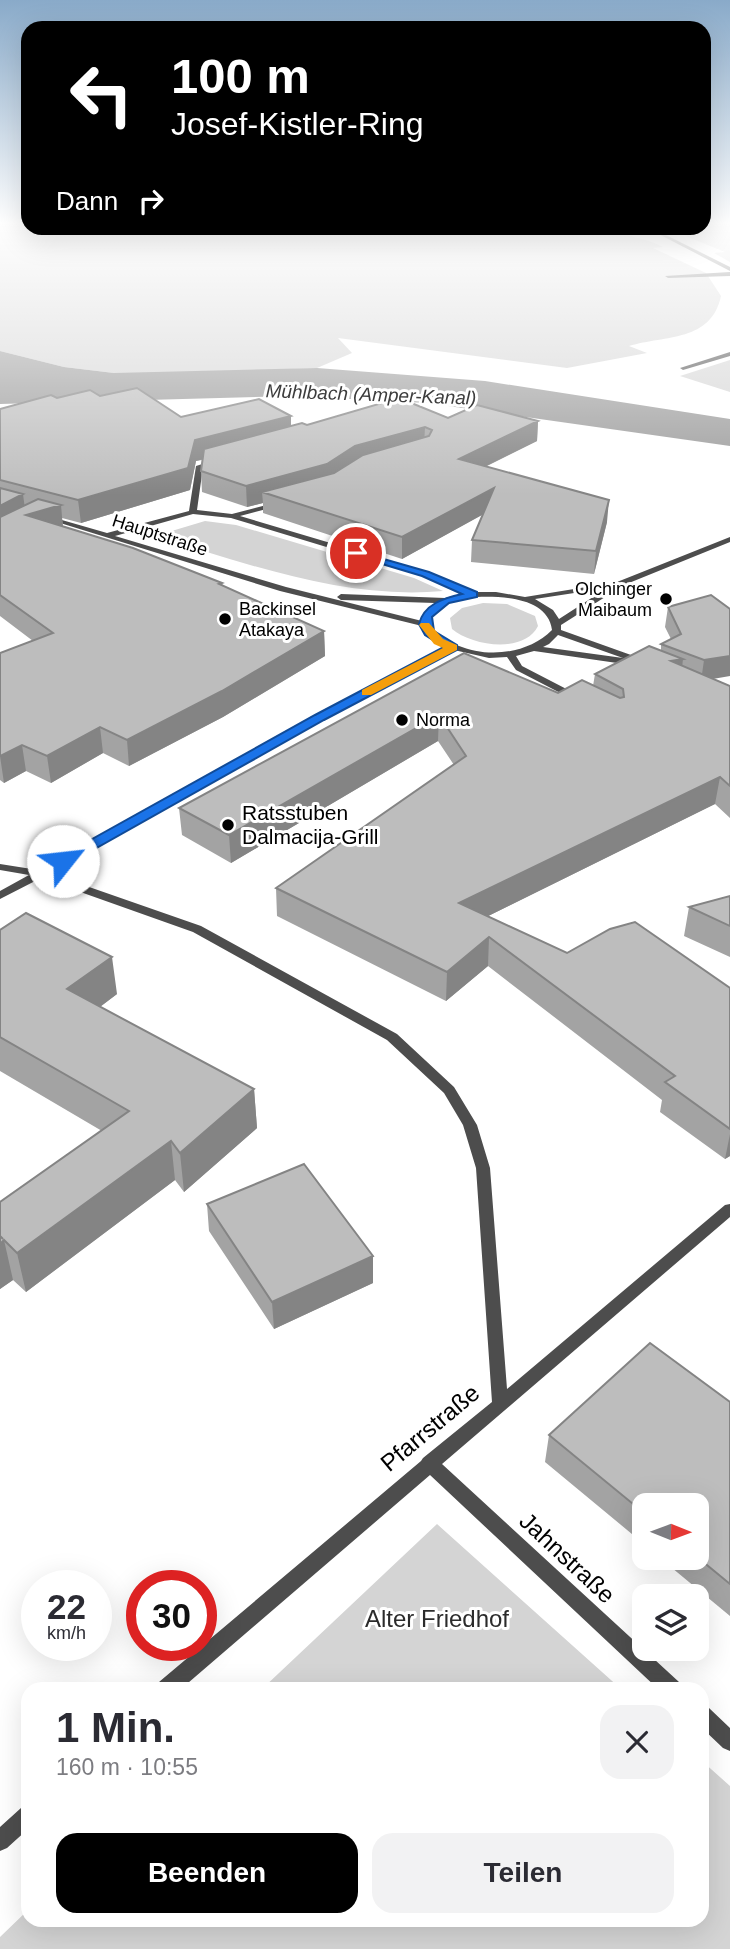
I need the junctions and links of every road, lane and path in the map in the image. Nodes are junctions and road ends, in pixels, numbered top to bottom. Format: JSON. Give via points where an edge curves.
{"nodes":[{"id":1,"x":730,"y":354,"type":"edge"},
{"id":2,"x":683,"y":368,"type":"dead end"},
{"id":3,"x":225,"y":460,"type":"edge"},
{"id":4,"x":294,"y":499,"type":"edge"},
{"id":5,"x":193,"y":512,"type":"junction"},
{"id":6,"x":40,"y":516,"type":"edge"},
{"id":7,"x":232,"y":516,"type":"junction"},
{"id":8,"x":109,"y":535,"type":"junction"},
{"id":9,"x":730,"y":539,"type":"edge"},
{"id":10,"x":717,"y":544,"type":"junction"},
{"id":11,"x":730,"y":551,"type":"edge"},
{"id":12,"x":621,"y":583,"type":"junction"},
{"id":13,"x":473,"y":594,"type":"junction"},
{"id":14,"x":310,"y":595,"type":"junction"},
{"id":15,"x":525,"y":599,"type":"junction"},
{"id":16,"x":446,"y":601,"type":"junction"},
{"id":17,"x":425,"y":624,"type":"junction"},
{"id":18,"x":558,"y":627,"type":"junction"},
{"id":19,"x":453,"y":648,"type":"junction"},
{"id":20,"x":534,"y":649,"type":"junction"},
{"id":21,"x":510,"y":654,"type":"junction"},
{"id":22,"x":579,"y":699,"type":"edge"},
{"id":23,"x":0,"y":867,"type":"edge"},
{"id":24,"x":40,"y":874,"type":"junction"},
{"id":25,"x":0,"y":896,"type":"edge"},
{"id":26,"x":730,"y":1209,"type":"edge"},
{"id":27,"x":500,"y":1403,"type":"junction"},
{"id":28,"x":429,"y":1463,"type":"junction"},
{"id":29,"x":174,"y":1682,"type":"edge"},
{"id":30,"x":664,"y":1682,"type":"edge"},
{"id":31,"x":709,"y":1722,"type":"edge"},
{"id":32,"x":730,"y":1741,"type":"edge"},
{"id":33,"x":21,"y":1822,"type":"edge"},
{"id":34,"x":0,"y":1841,"type":"edge"}],
"edges":[{"from":1,"to":2,"type":"street"},
{"from":3,"to":5,"type":"street","via":[[200,466]]},
{"from":4,"to":7,"type":"street"},
{"from":5,"to":7,"type":"street"},
{"from":5,"to":8,"type":"street"},
{"from":6,"to":8,"type":"street","name":"Hauptstraße"},
{"from":7,"to":13,"type":"street","via":[[425,574]]},
{"from":8,"to":14,"type":"street","name":"Hauptstraße"},
{"from":9,"to":10,"type":"street"},
{"from":10,"to":11,"type":"street"},
{"from":10,"to":12,"type":"street"},
{"from":12,"to":15,"type":"street"},
{"from":12,"to":18,"type":"street"},
{"from":13,"to":15,"type":"street"},
{"from":13,"to":16,"type":"street","name":"Hauptstraße"},
{"from":14,"to":16,"type":"street","name":"Hauptstraße"},
{"from":14,"to":17,"type":"street","name":"Hauptstraße"},
{"from":15,"to":18,"type":"street","via":[[547,609]]},
{"from":16,"to":17,"type":"street","via":[[434,608]]},
{"from":17,"to":19,"type":"street","via":[[438,641]]},
{"from":18,"to":20,"type":"street","via":[[549,640]]},
{"from":18,"to":20,"type":"street","via":[[650,665]]},
{"from":19,"to":21,"type":"street"},
{"from":19,"to":24,"type":"street"},
{"from":20,"to":21,"type":"street"},
{"from":21,"to":22,"type":"street","via":[[519,668]]},
{"from":23,"to":24,"type":"street"},
{"from":24,"to":25,"type":"street"},
{"from":24,"to":27,"type":"street","via":[[197,929],[392,1037],[449,1090],[470,1125],[483,1168]]},
{"from":26,"to":27,"type":"street","name":"Pfarrstraße"},
{"from":27,"to":28,"type":"street","name":"Pfarrstraße"},
{"from":28,"to":29,"type":"street","name":"Pfarrstraße"},
{"from":28,"to":30,"type":"street","name":"Jahnstraße"},
{"from":31,"to":32,"type":"street"},
{"from":33,"to":34,"type":"street"}]}
